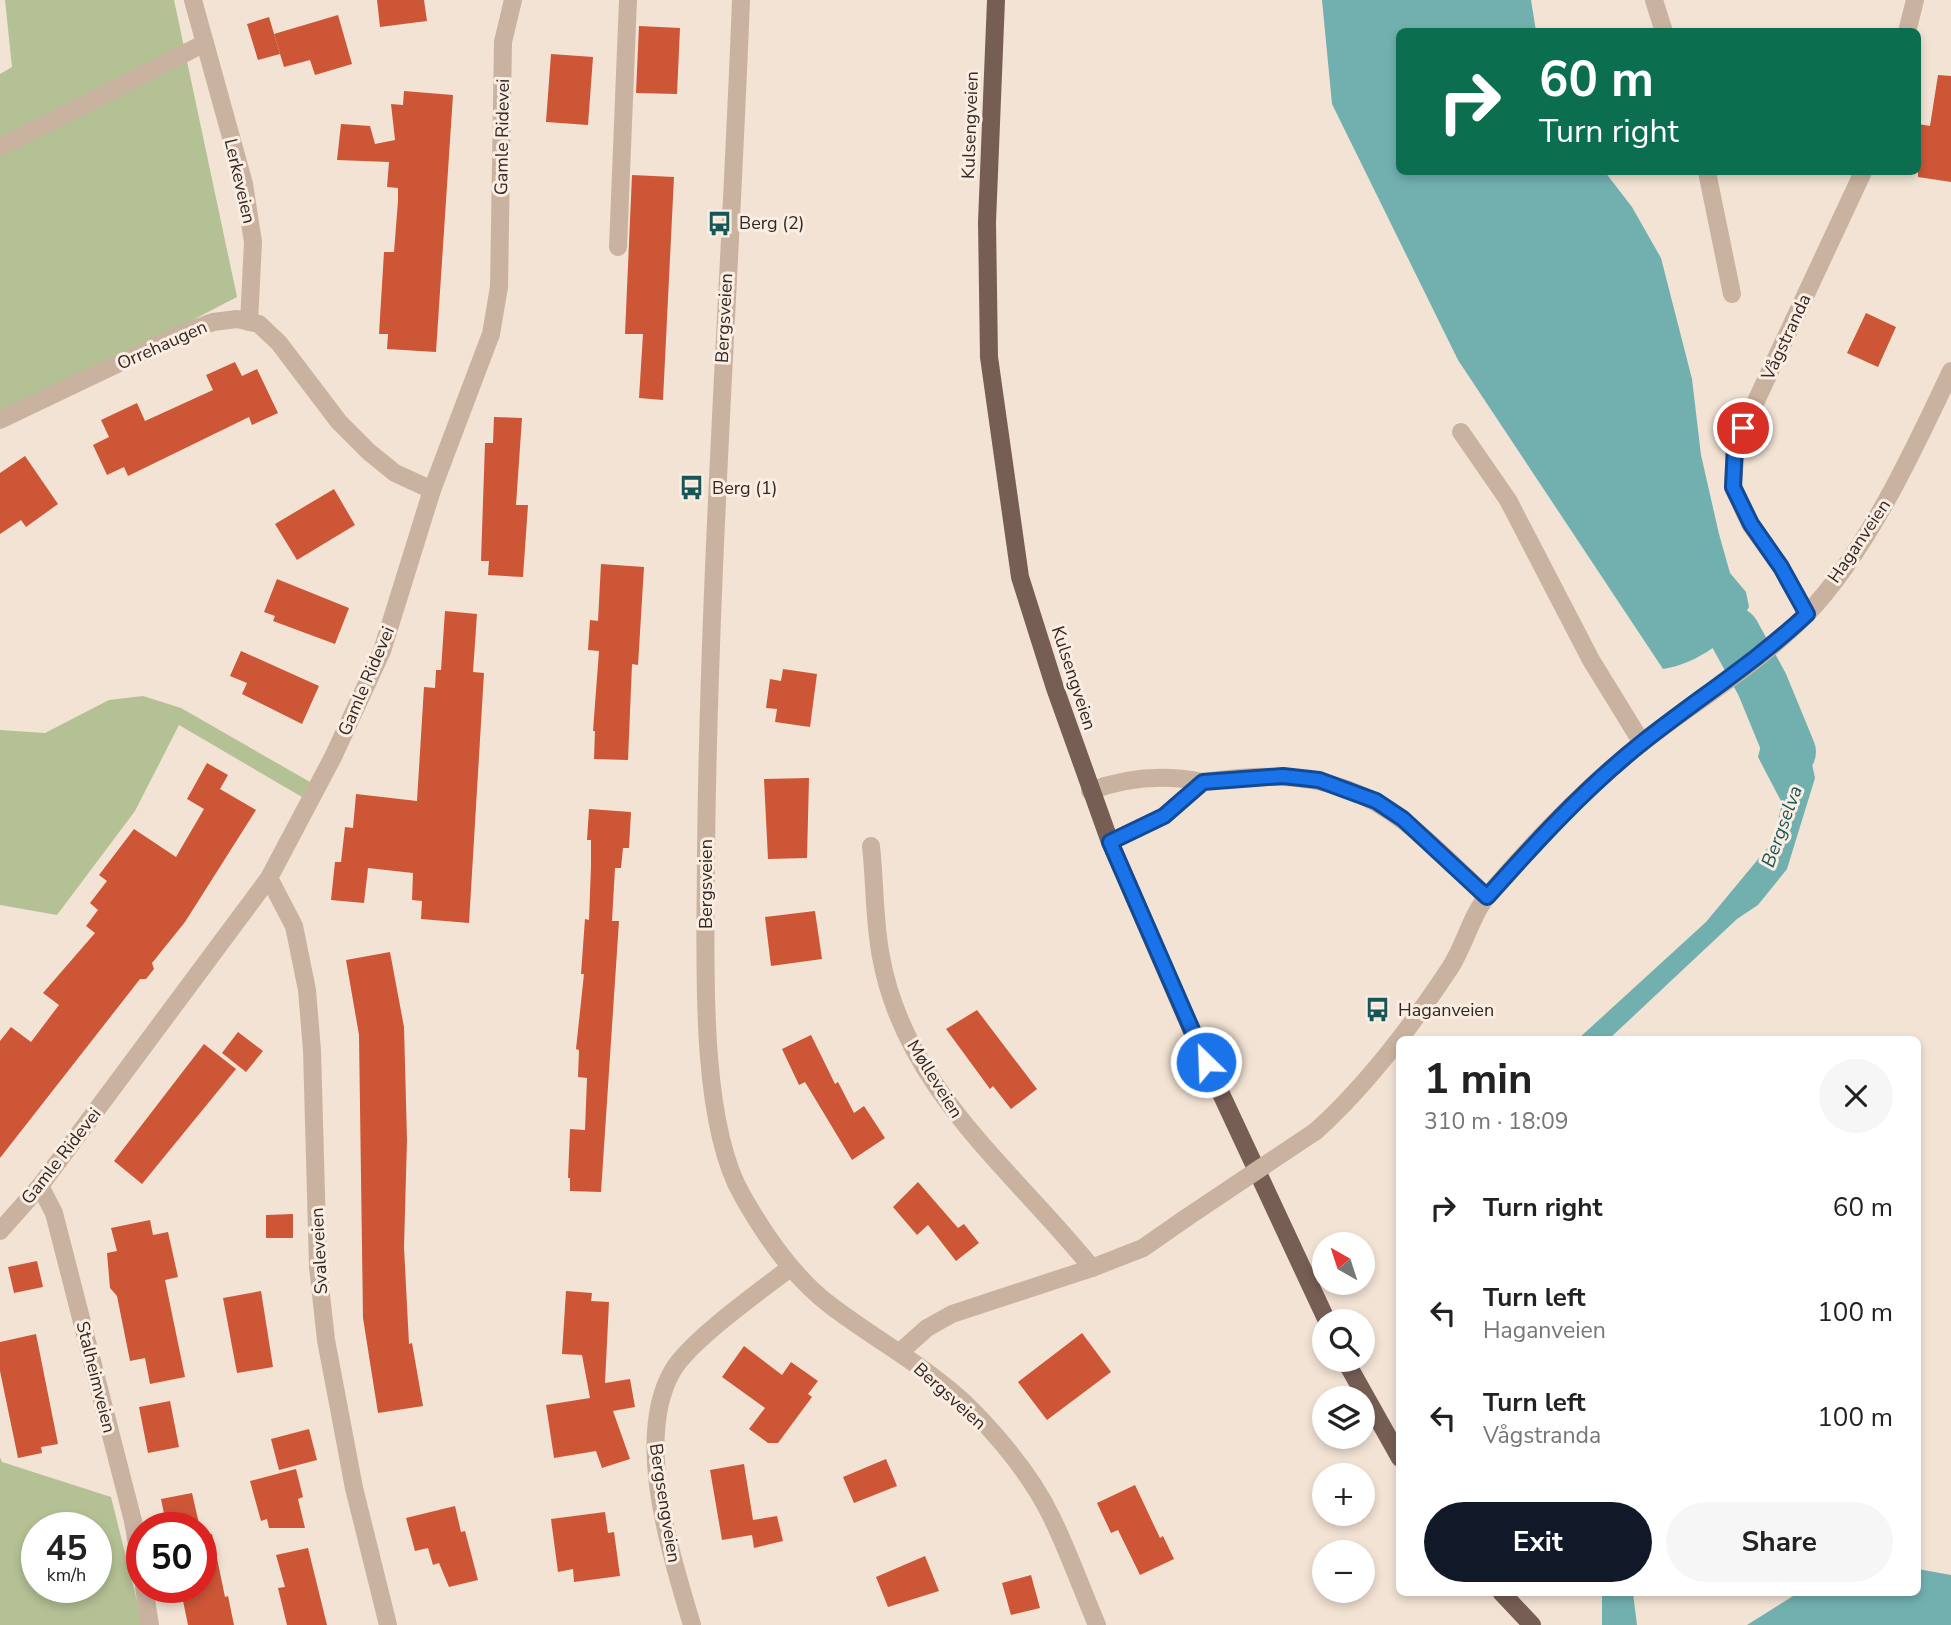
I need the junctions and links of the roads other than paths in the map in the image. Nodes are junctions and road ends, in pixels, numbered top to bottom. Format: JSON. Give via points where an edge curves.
{"nodes":[{"id":1,"x":193,"y":0,"type":"edge"},
{"id":2,"x":513,"y":0,"type":"edge"},
{"id":3,"x":628,"y":0,"type":"edge"},
{"id":4,"x":741,"y":0,"type":"edge"},
{"id":5,"x":996,"y":0,"type":"edge"},
{"id":6,"x":1654,"y":0,"type":"edge"},
{"id":7,"x":1915,"y":0,"type":"edge"},
{"id":8,"x":1663,"y":28,"type":"edge"},
{"id":9,"x":1908,"y":28,"type":"edge"},
{"id":10,"x":205,"y":43,"type":"junction"},
{"id":11,"x":0,"y":147,"type":"edge"},
{"id":12,"x":1708,"y":175,"type":"edge"},
{"id":13,"x":1862,"y":175,"type":"edge"},
{"id":14,"x":618,"y":247,"type":"dead end"},
{"id":15,"x":1732,"y":295,"type":"dead end"},
{"id":16,"x":249,"y":322,"type":"junction"},
{"id":17,"x":1951,"y":371,"type":"edge"},
{"id":18,"x":0,"y":420,"type":"edge"},
{"id":19,"x":1461,"y":432,"type":"dead end"},
{"id":20,"x":432,"y":490,"type":"junction"},
{"id":21,"x":1807,"y":614,"type":"junction"},
{"id":22,"x":1642,"y":743,"type":"junction"},
{"id":23,"x":1203,"y":782,"type":"junction"},
{"id":24,"x":1090,"y":791,"type":"junction"},
{"id":25,"x":1110,"y":842,"type":"junction"},
{"id":26,"x":872,"y":846,"type":"dead end"},
{"id":27,"x":269,"y":878,"type":"junction"},
{"id":28,"x":1487,"y":897,"type":"junction"},
{"id":29,"x":1401,"y":1036,"type":"edge"},
{"id":30,"x":1396,"y":1042,"type":"edge"},
{"id":31,"x":40,"y":1186,"type":"junction"},
{"id":32,"x":0,"y":1231,"type":"edge"},
{"id":33,"x":790,"y":1268,"type":"junction"},
{"id":34,"x":1091,"y":1268,"type":"junction"},
{"id":35,"x":1320,"y":1309,"type":"edge"},
{"id":36,"x":900,"y":1352,"type":"junction"},
{"id":37,"x":1352,"y":1372,"type":"edge"},
{"id":38,"x":1396,"y":1451,"type":"edge"},
{"id":39,"x":131,"y":1512,"type":"edge"},
{"id":40,"x":1505,"y":1596,"type":"edge"},
{"id":41,"x":147,"y":1603,"type":"edge"},
{"id":42,"x":150,"y":1625,"type":"edge"},
{"id":43,"x":388,"y":1625,"type":"edge"},
{"id":44,"x":692,"y":1625,"type":"edge"},
{"id":45,"x":1097,"y":1625,"type":"edge"},
{"id":46,"x":1532,"y":1625,"type":"edge"}],
"edges":[{"from":1,"to":10,"type":"street","name":"Lerkeveien"},
{"from":2,"to":20,"type":"street","name":"Gamle Ridevei","via":[[503,42],[499,287],[487,344]]},
{"from":3,"to":14,"type":"street"},
{"from":4,"to":33,"type":"street","name":"Bergsveien","via":[[717,450],[707,768],[711,1083],[722,1145],[739,1191]]},
{"from":5,"to":24,"type":"main road","name":"Kulsengveien","via":[[987,222],[989,357],[1002,469],[1020,577]]},
{"from":6,"to":8,"type":"street"},
{"from":7,"to":9,"type":"street"},
{"from":10,"to":11,"type":"street"},
{"from":10,"to":16,"type":"street","name":"Lerkeveien","via":[[243,184],[253,242]]},
{"from":12,"to":15,"type":"street"},
{"from":13,"to":21,"type":"street","name":"Vågstranda","via":[[1735,444],[1733,487]]},
{"from":16,"to":18,"type":"street","name":"Orrehaugen","via":[[213,322],[178,335]]},
{"from":16,"to":20,"type":"street","via":[[259,324],[279,343],[339,422],[369,452],[395,473]]},
{"from":17,"to":21,"type":"street","name":"Haganveien","via":[[1892,491]]},
{"from":19,"to":22,"type":"street","via":[[1508,500],[1585,649]]},
{"from":20,"to":27,"type":"street","name":"Gamle Ridevei","via":[[382,651]]},
{"from":21,"to":22,"type":"street","name":"Haganveien","via":[[1773,646]]},
{"from":22,"to":28,"type":"street","name":"Haganveien","via":[[1588,788]]},
{"from":23,"to":24,"type":"street","via":[[1175,776],[1109,784]]},
{"from":23,"to":25,"type":"street","via":[[1164,816]]},
{"from":23,"to":28,"type":"street","via":[[1283,776],[1346,788],[1403,819]]},
{"from":24,"to":25,"type":"main road","name":"Kulsengveien"},
{"from":25,"to":35,"type":"main road","name":"Kulsengveien"},
{"from":26,"to":34,"type":"street","name":"Mølleveien","via":[[880,956],[894,1008],[918,1059],[954,1114]]},
{"from":27,"to":31,"type":"street","name":"Gamle Ridevei"},
{"from":27,"to":43,"type":"street","name":"Svaleveien","via":[[295,926],[307,990],[318,1267],[326,1340],[354,1488]]},
{"from":28,"to":29,"type":"street","name":"Haganveien","bridge":true,"via":[[1451,967]]},
{"from":30,"to":34,"type":"street","name":"Haganveien","bridge":true,"via":[[1351,1099],[1315,1131],[1143,1248]]},
{"from":31,"to":32,"type":"street","name":"Gamle Ridevei"},
{"from":31,"to":39,"type":"street","name":"Stalheimveien","via":[[54,1213]]},
{"from":33,"to":36,"type":"street","name":"Bergsveien","via":[[829,1304]]},
{"from":33,"to":44,"type":"street","name":"Bergsengveien","via":[[674,1367],[660,1396],[654,1441],[677,1573]]},
{"from":34,"to":36,"type":"street","name":"Haganveien","via":[[953,1314],[927,1328]]},
{"from":36,"to":45,"type":"street","name":"Bergsveien","via":[[971,1410],[1014,1459],[1051,1515]]},
{"from":37,"to":38,"type":"main road"},
{"from":40,"to":46,"type":"main road"},
{"from":41,"to":42,"type":"street"}]}
